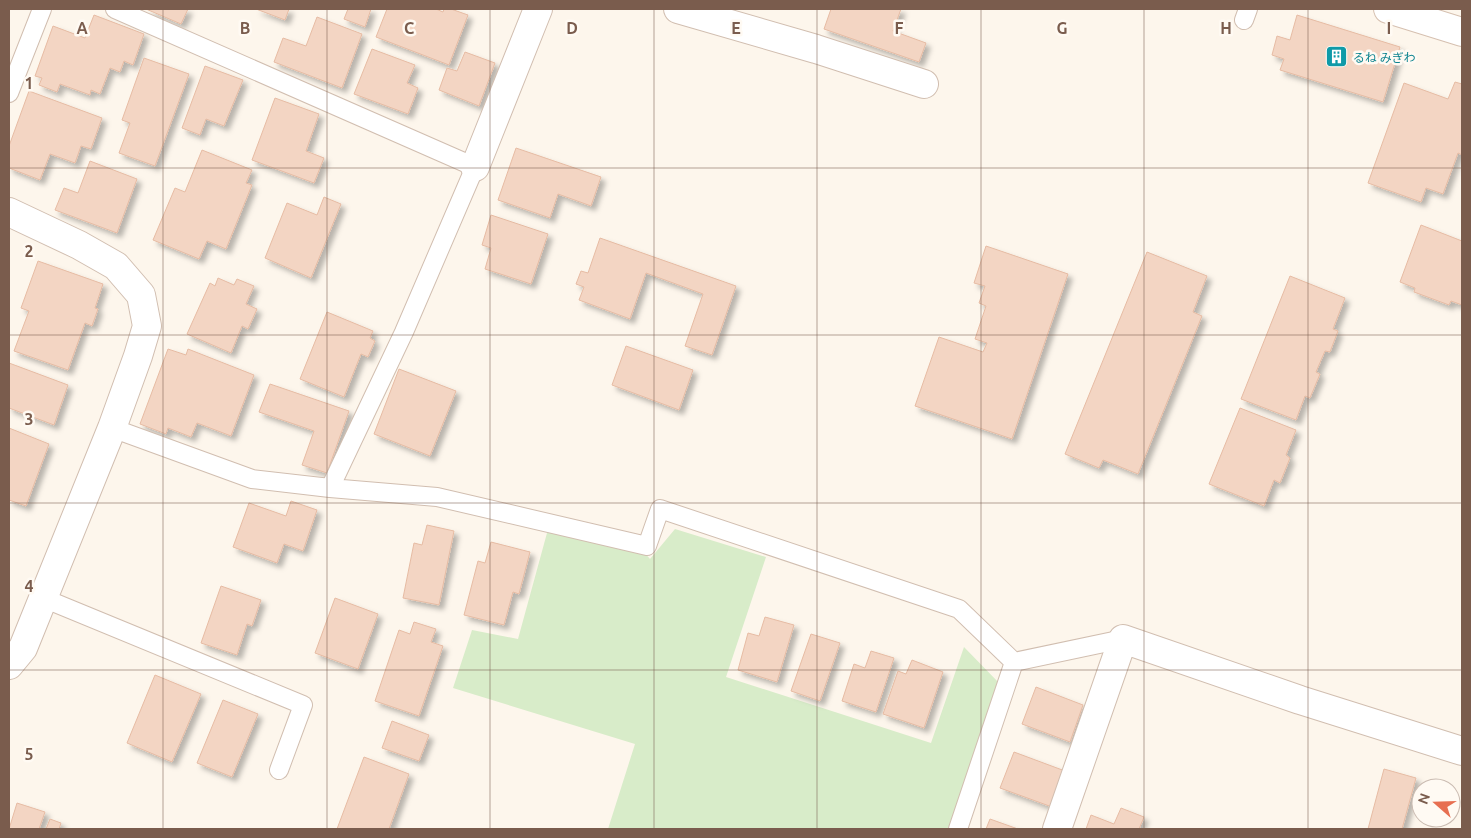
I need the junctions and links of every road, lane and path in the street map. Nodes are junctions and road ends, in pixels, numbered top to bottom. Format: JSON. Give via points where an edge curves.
{"nodes":[{"id":1,"x":42,"y":9,"type":"edge"},
{"id":2,"x":115,"y":9,"type":"edge"},
{"id":3,"x":538,"y":9,"type":"edge"},
{"id":4,"x":678,"y":9,"type":"edge"},
{"id":5,"x":1388,"y":9,"type":"edge"},
{"id":6,"x":1462,"y":32,"type":"edge"},
{"id":7,"x":924,"y":84,"type":"dead end"},
{"id":8,"x":9,"y":93,"type":"edge"},
{"id":9,"x":475,"y":167,"type":"junction"},
{"id":10,"x":9,"y":212,"type":"edge"},
{"id":11,"x":112,"y":428,"type":"junction"},
{"id":12,"x":330,"y":488,"type":"junction"},
{"id":13,"x":43,"y":598,"type":"junction"},
{"id":14,"x":1123,"y":639,"type":"junction"},
{"id":15,"x":1014,"y":662,"type":"junction"},
{"id":16,"x":9,"y":665,"type":"edge"},
{"id":17,"x":1462,"y":751,"type":"edge"},
{"id":18,"x":279,"y":770,"type":"dead end"},
{"id":19,"x":958,"y":829,"type":"edge"},
{"id":20,"x":1057,"y":829,"type":"edge"}],
"edges":[{"from":1,"to":8,"type":"lane"},
{"from":2,"to":9,"type":"lane"},
{"from":3,"to":9,"type":"street"},
{"from":4,"to":7,"type":"street"},
{"from":5,"to":6,"type":"street"},
{"from":9,"to":12,"type":"lane","via":[[404,332]]},
{"from":10,"to":11,"type":"street","via":[[116,266],[141,295],[147,326]]},
{"from":11,"to":12,"type":"lane","via":[[252,479]]},
{"from":11,"to":13,"type":"street"},
{"from":12,"to":15,"type":"lane","via":[[437,497],[647,546],[660,509],[959,609]]},
{"from":13,"to":16,"type":"street","via":[[23,648]]},
{"from":13,"to":18,"type":"lane","via":[[303,705]]},
{"from":14,"to":15,"type":"lane"},
{"from":14,"to":17,"type":"street"},
{"from":14,"to":20,"type":"street"},
{"from":15,"to":19,"type":"lane"}]}
